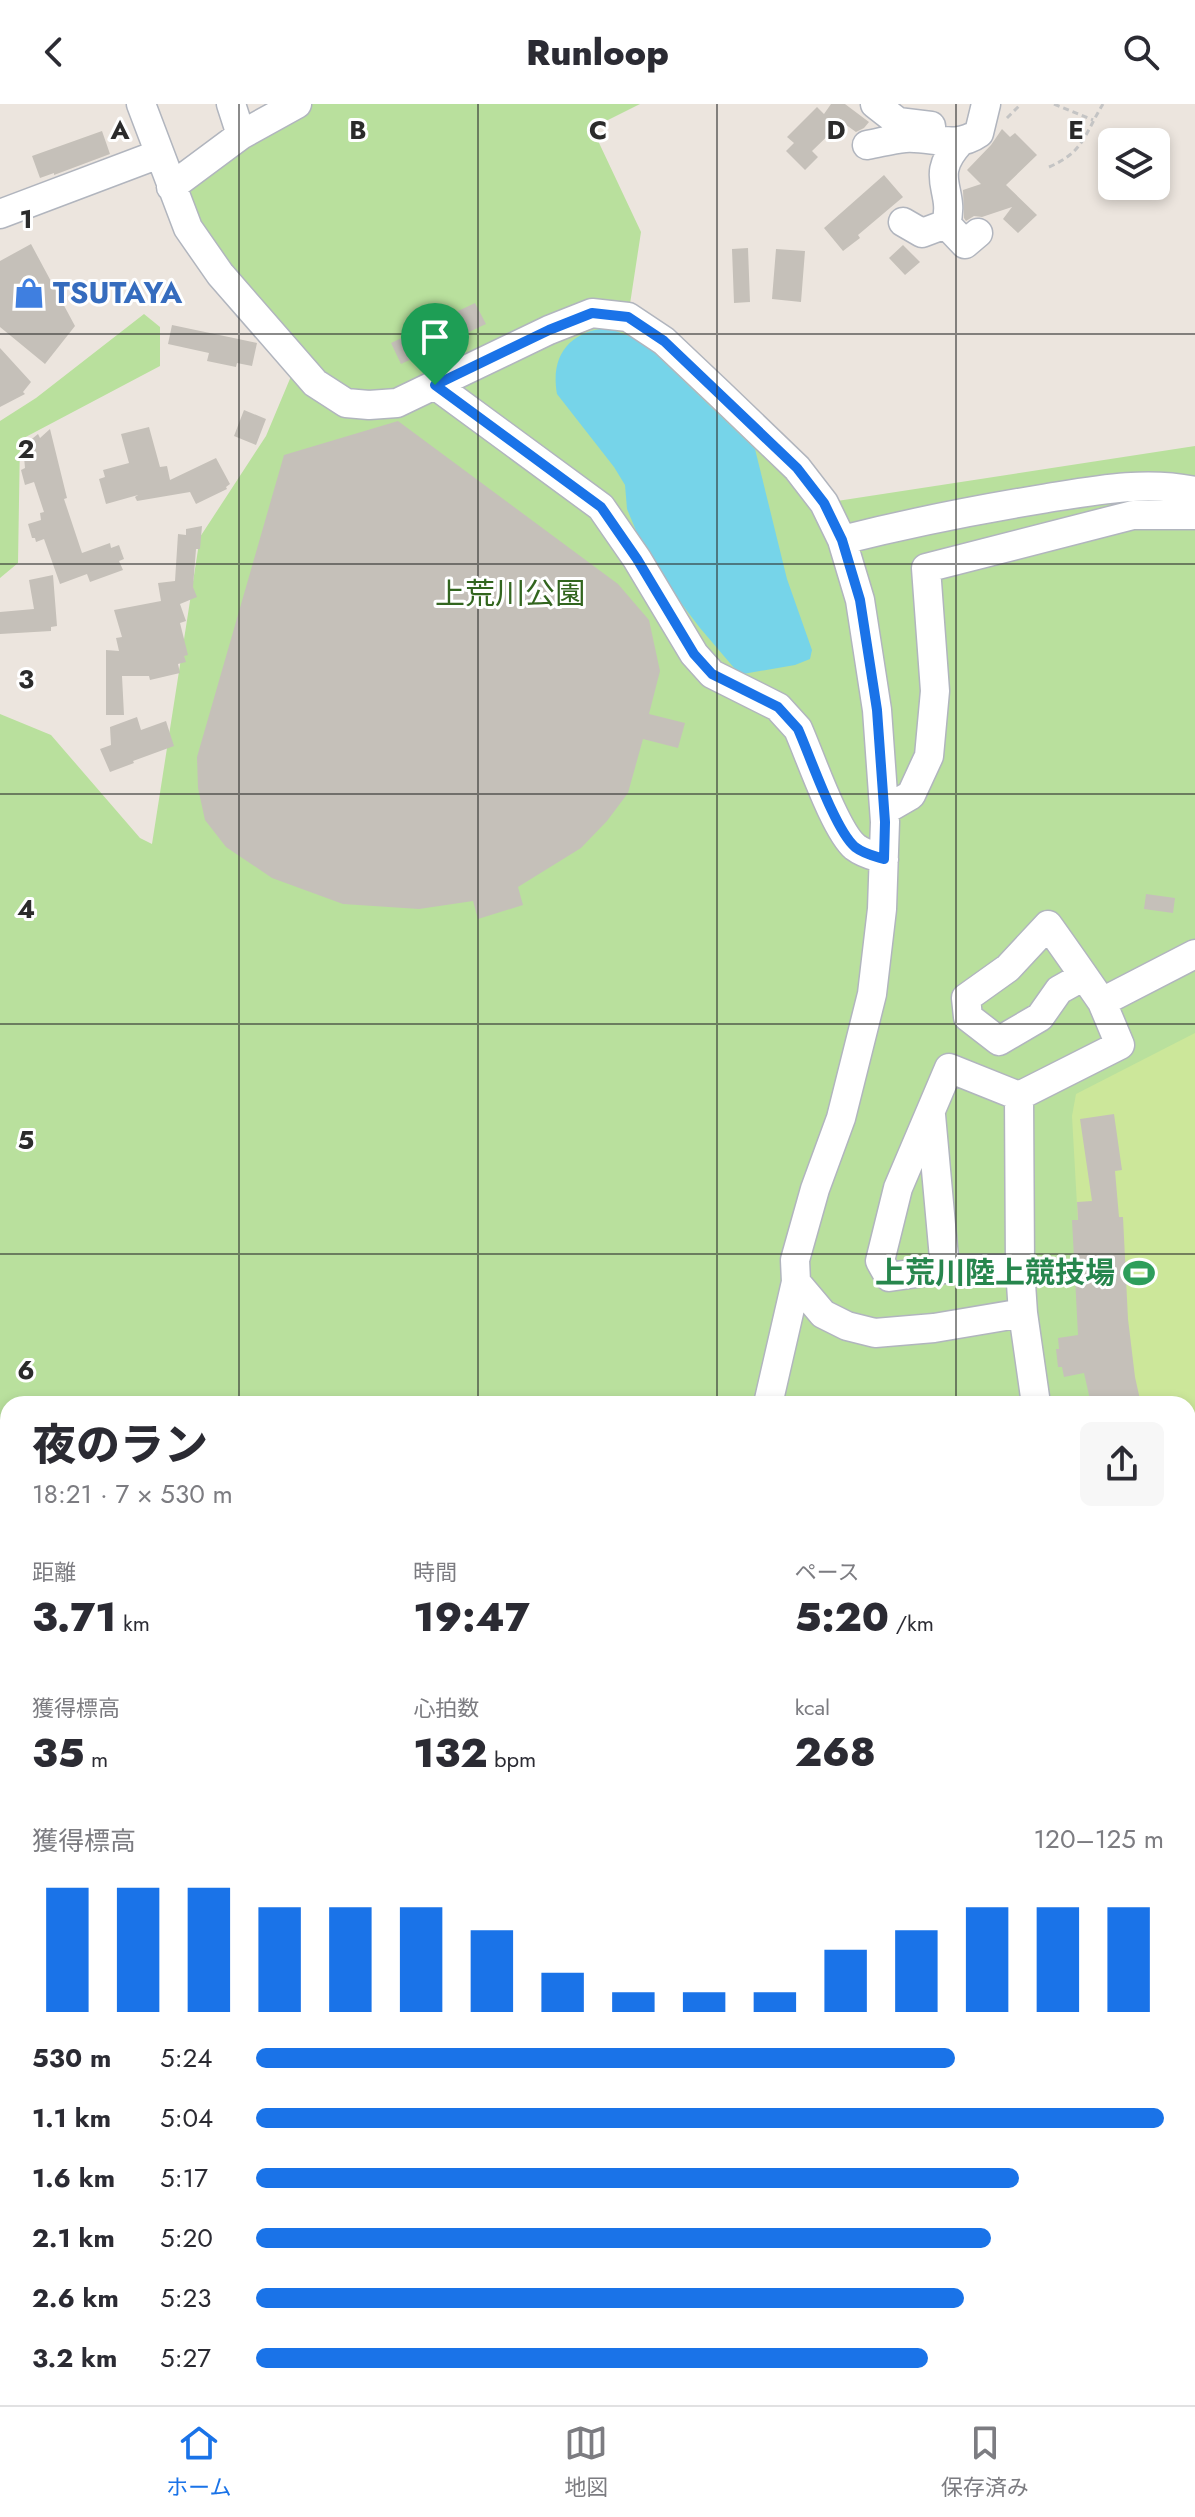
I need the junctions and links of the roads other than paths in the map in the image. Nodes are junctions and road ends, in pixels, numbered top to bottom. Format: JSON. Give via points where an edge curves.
{"nodes":[{"id":1,"x":141,"y":104,"type":"edge"},
{"id":2,"x":231,"y":104,"type":"edge"},
{"id":3,"x":297,"y":104,"type":"edge"},
{"id":4,"x":875,"y":104,"type":"edge"},
{"id":5,"x":986,"y":104,"type":"edge"},
{"id":6,"x":241,"y":135,"type":"junction"},
{"id":7,"x":970,"y":138,"type":"junction"},
{"id":8,"x":867,"y":145,"type":"dead end"},
{"id":9,"x":159,"y":154,"type":"junction"},
{"id":10,"x":171,"y":187,"type":"junction"},
{"id":11,"x":0,"y":214,"type":"edge"},
{"id":12,"x":903,"y":222,"type":"dead end"},
{"id":13,"x":946,"y":224,"type":"junction"},
{"id":14,"x":978,"y":233,"type":"dead end"},
{"id":15,"x":435,"y":385,"type":"junction"},
{"id":16,"x":1195,"y":491,"type":"edge"},
{"id":17,"x":1195,"y":515,"type":"edge"},
{"id":18,"x":842,"y":540,"type":"junction"},
{"id":19,"x":885,"y":810,"type":"junction"},
{"id":20,"x":884,"y":859,"type":"junction"},
{"id":21,"x":1195,"y":954,"type":"edge"},
{"id":22,"x":1084,"y":976,"type":"dead end"},
{"id":23,"x":1102,"y":1002,"type":"junction"},
{"id":24,"x":1019,"y":1096,"type":"junction"},
{"id":25,"x":931,"y":1114,"type":"junction"},
{"id":26,"x":945,"y":1269,"type":"junction"},
{"id":27,"x":1020,"y":1269,"type":"junction"},
{"id":28,"x":796,"y":1282,"type":"junction"},
{"id":29,"x":1023,"y":1313,"type":"junction"},
{"id":30,"x":770,"y":1396,"type":"edge"},
{"id":31,"x":1035,"y":1396,"type":"edge"}],
"edges":[{"from":1,"to":9,"type":"street"},
{"from":2,"to":6,"type":"street"},
{"from":3,"to":6,"type":"street"},
{"from":4,"to":7,"type":"street","via":[[898,122]]},
{"from":5,"to":7,"type":"street"},
{"from":6,"to":10,"type":"street"},
{"from":7,"to":8,"type":"street","via":[[907,138]]},
{"from":7,"to":13,"type":"street","via":[[947,156]]},
{"from":9,"to":10,"type":"street"},
{"from":9,"to":11,"type":"street"},
{"from":10,"to":15,"type":"street","via":[[188,228],[220,274],[315,383],[346,403],[369,405],[397,403]]},
{"from":12,"to":13,"type":"street","via":[[922,233]]},
{"from":13,"to":14,"type":"street","via":[[965,244]]},
{"from":15,"to":18,"type":"street","via":[[592,313],[628,317],[664,341],[797,468],[824,503]]},
{"from":15,"to":20,"type":"street","via":[[601,507],[694,654],[712,674],[791,719],[853,845]]},
{"from":16,"to":18,"type":"street","via":[[1115,487]]},
{"from":17,"to":19,"type":"street","via":[[1133,515],[926,568],[935,691],[929,756],[911,795]]},
{"from":18,"to":19,"type":"street","via":[[860,600]]},
{"from":19,"to":20,"type":"street"},
{"from":20,"to":28,"type":"street","via":[[872,994],[841,1118],[795,1260]]},
{"from":21,"to":23,"type":"street"},
{"from":22,"to":23,"type":"street"},
{"from":23,"to":24,"type":"street","via":[[1120,1045]]},
{"from":24,"to":25,"type":"street","via":[[949,1068]]},
{"from":24,"to":27,"type":"street"},
{"from":25,"to":26,"type":"street"},
{"from":25,"to":26,"type":"street","via":[[898,1188],[880,1261],[889,1277]]},
{"from":26,"to":27,"type":"street"},
{"from":27,"to":29,"type":"street"},
{"from":28,"to":29,"type":"street","via":[[823,1314],[875,1333]]},
{"from":28,"to":30,"type":"street"},
{"from":29,"to":31,"type":"street"}]}
